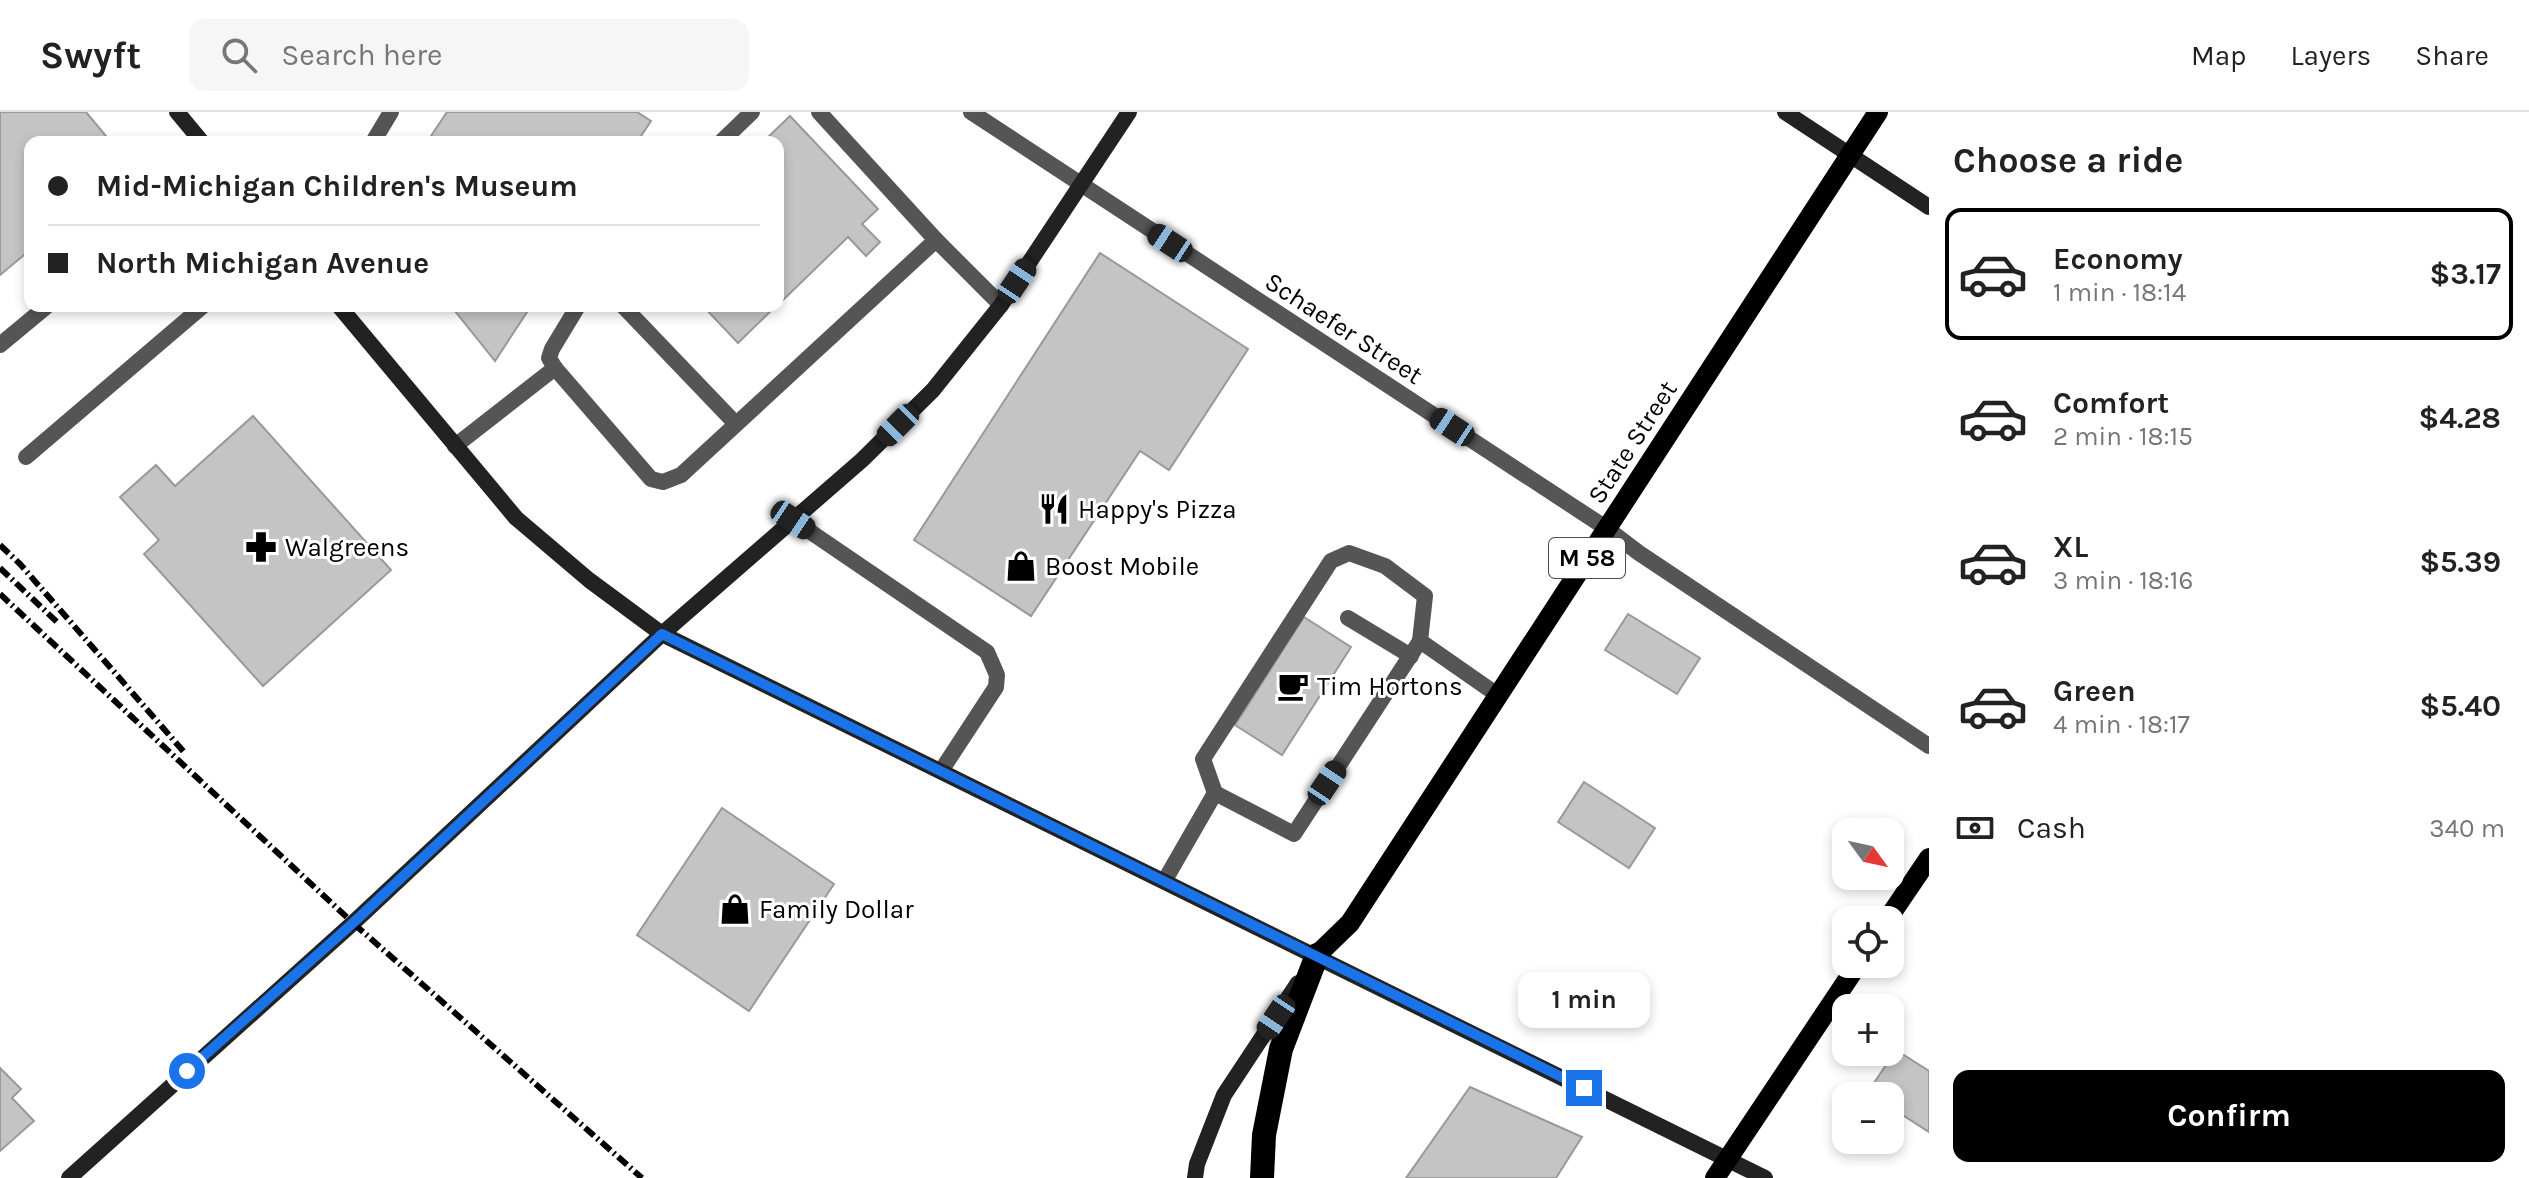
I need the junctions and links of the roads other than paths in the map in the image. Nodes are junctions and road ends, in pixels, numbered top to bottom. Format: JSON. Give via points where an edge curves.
{"nodes":[{"id":1,"x":177,"y":112,"type":"edge"},
{"id":2,"x":391,"y":112,"type":"edge"},
{"id":3,"x":752,"y":112,"type":"edge"},
{"id":4,"x":819,"y":112,"type":"edge"},
{"id":5,"x":971,"y":112,"type":"edge"},
{"id":6,"x":1129,"y":112,"type":"edge"},
{"id":7,"x":1785,"y":112,"type":"edge"},
{"id":8,"x":1878,"y":112,"type":"edge"},
{"id":9,"x":197,"y":136,"type":"edge"},
{"id":10,"x":377,"y":136,"type":"edge"},
{"id":11,"x":727,"y":136,"type":"edge"},
{"id":12,"x":1851,"y":155,"type":"junction"},
{"id":13,"x":1082,"y":185,"type":"junction"},
{"id":14,"x":1929,"y":207,"type":"edge"},
{"id":15,"x":936,"y":240,"type":"junction"},
{"id":16,"x":1001,"y":305,"type":"junction"},
{"id":17,"x":40,"y":312,"type":"edge"},
{"id":18,"x":196,"y":312,"type":"edge"},
{"id":19,"x":344,"y":312,"type":"edge"},
{"id":20,"x":574,"y":312,"type":"edge"},
{"id":21,"x":629,"y":312,"type":"edge"},
{"id":22,"x":0,"y":345,"type":"edge"},
{"id":23,"x":555,"y":368,"type":"junction"},
{"id":24,"x":736,"y":424,"type":"junction"},
{"id":25,"x":455,"y":446,"type":"junction"},
{"id":26,"x":26,"y":457,"type":"dead end"},
{"id":27,"x":793,"y":520,"type":"junction"},
{"id":28,"x":1606,"y":528,"type":"junction"},
{"id":29,"x":1348,"y":618,"type":"dead end"},
{"id":30,"x":662,"y":634,"type":"junction"},
{"id":31,"x":1420,"y":641,"type":"junction"},
{"id":32,"x":1411,"y":656,"type":"junction"},
{"id":33,"x":1499,"y":696,"type":"junction"},
{"id":34,"x":1929,"y":746,"type":"edge"},
{"id":35,"x":941,"y":771,"type":"junction"},
{"id":36,"x":1215,"y":793,"type":"junction"},
{"id":37,"x":1929,"y":858,"type":"edge"},
{"id":38,"x":1165,"y":880,"type":"junction"},
{"id":39,"x":1896,"y":906,"type":"edge"},
{"id":40,"x":1317,"y":955,"type":"junction"},
{"id":41,"x":1849,"y":978,"type":"edge"},
{"id":42,"x":1727,"y":1159,"type":"junction"},
{"id":43,"x":69,"y":1178,"type":"edge"},
{"id":44,"x":1195,"y":1178,"type":"edge"},
{"id":45,"x":1262,"y":1178,"type":"edge"},
{"id":46,"x":1715,"y":1178,"type":"edge"},
{"id":47,"x":1765,"y":1178,"type":"edge"}],
"edges":[{"from":1,"to":9,"type":"main road"},
{"from":2,"to":10,"type":"street"},
{"from":3,"to":11,"type":"street"},
{"from":4,"to":15,"type":"street"},
{"from":5,"to":13,"type":"street","name":"Schaefer Street"},
{"from":6,"to":13,"type":"main road"},
{"from":7,"to":12,"type":"main road"},
{"from":8,"to":12,"type":"main road","name":"State Street","number":"M 58"},
{"from":12,"to":14,"type":"main road"},
{"from":12,"to":28,"type":"main road","name":"State Street","number":"M 58"},
{"from":13,"to":16,"type":"main road"},
{"from":13,"to":28,"type":"street","name":"Schaefer Street"},
{"from":15,"to":16,"type":"street"},
{"from":15,"to":24,"type":"street"},
{"from":16,"to":27,"type":"main road","via":[[933,390]]},
{"from":17,"to":22,"type":"street"},
{"from":18,"to":26,"type":"street"},
{"from":19,"to":25,"type":"main road"},
{"from":20,"to":23,"type":"street","via":[[552,349],[549,358]]},
{"from":21,"to":24,"type":"street"},
{"from":23,"to":24,"type":"street","via":[[651,479],[663,482],[681,475]]},
{"from":23,"to":25,"type":"street"},
{"from":25,"to":30,"type":"main road","via":[[516,518]]},
{"from":27,"to":30,"type":"main road"},
{"from":27,"to":35,"type":"street","via":[[987,652],[996,687]]},
{"from":28,"to":33,"type":"main road","name":"State Street","number":"M 58"},
{"from":28,"to":34,"type":"street","name":"Schaefer Street"},
{"from":29,"to":32,"type":"street"},
{"from":30,"to":35,"type":"main road"},
{"from":30,"to":43,"type":"main road","via":[[353,923]]},
{"from":31,"to":32,"type":"street"},
{"from":31,"to":33,"type":"street"},
{"from":31,"to":36,"type":"street","via":[[1425,596],[1385,566],[1349,553],[1331,561],[1203,759]]},
{"from":32,"to":36,"type":"street","via":[[1294,834]]},
{"from":33,"to":40,"type":"main road","name":"State Street","number":"M 58","via":[[1350,923]]},
{"from":35,"to":38,"type":"main road"},
{"from":36,"to":38,"type":"street"},
{"from":37,"to":39,"type":"main road"},
{"from":38,"to":40,"type":"main road"},
{"from":40,"to":42,"type":"main road"},
{"from":40,"to":44,"type":"main road","via":[[1224,1095]]},
{"from":40,"to":45,"type":"highway","via":[[1281,1049],[1264,1135]]},
{"from":41,"to":42,"type":"main road"},
{"from":42,"to":46,"type":"main road"},
{"from":42,"to":47,"type":"main road"}]}
